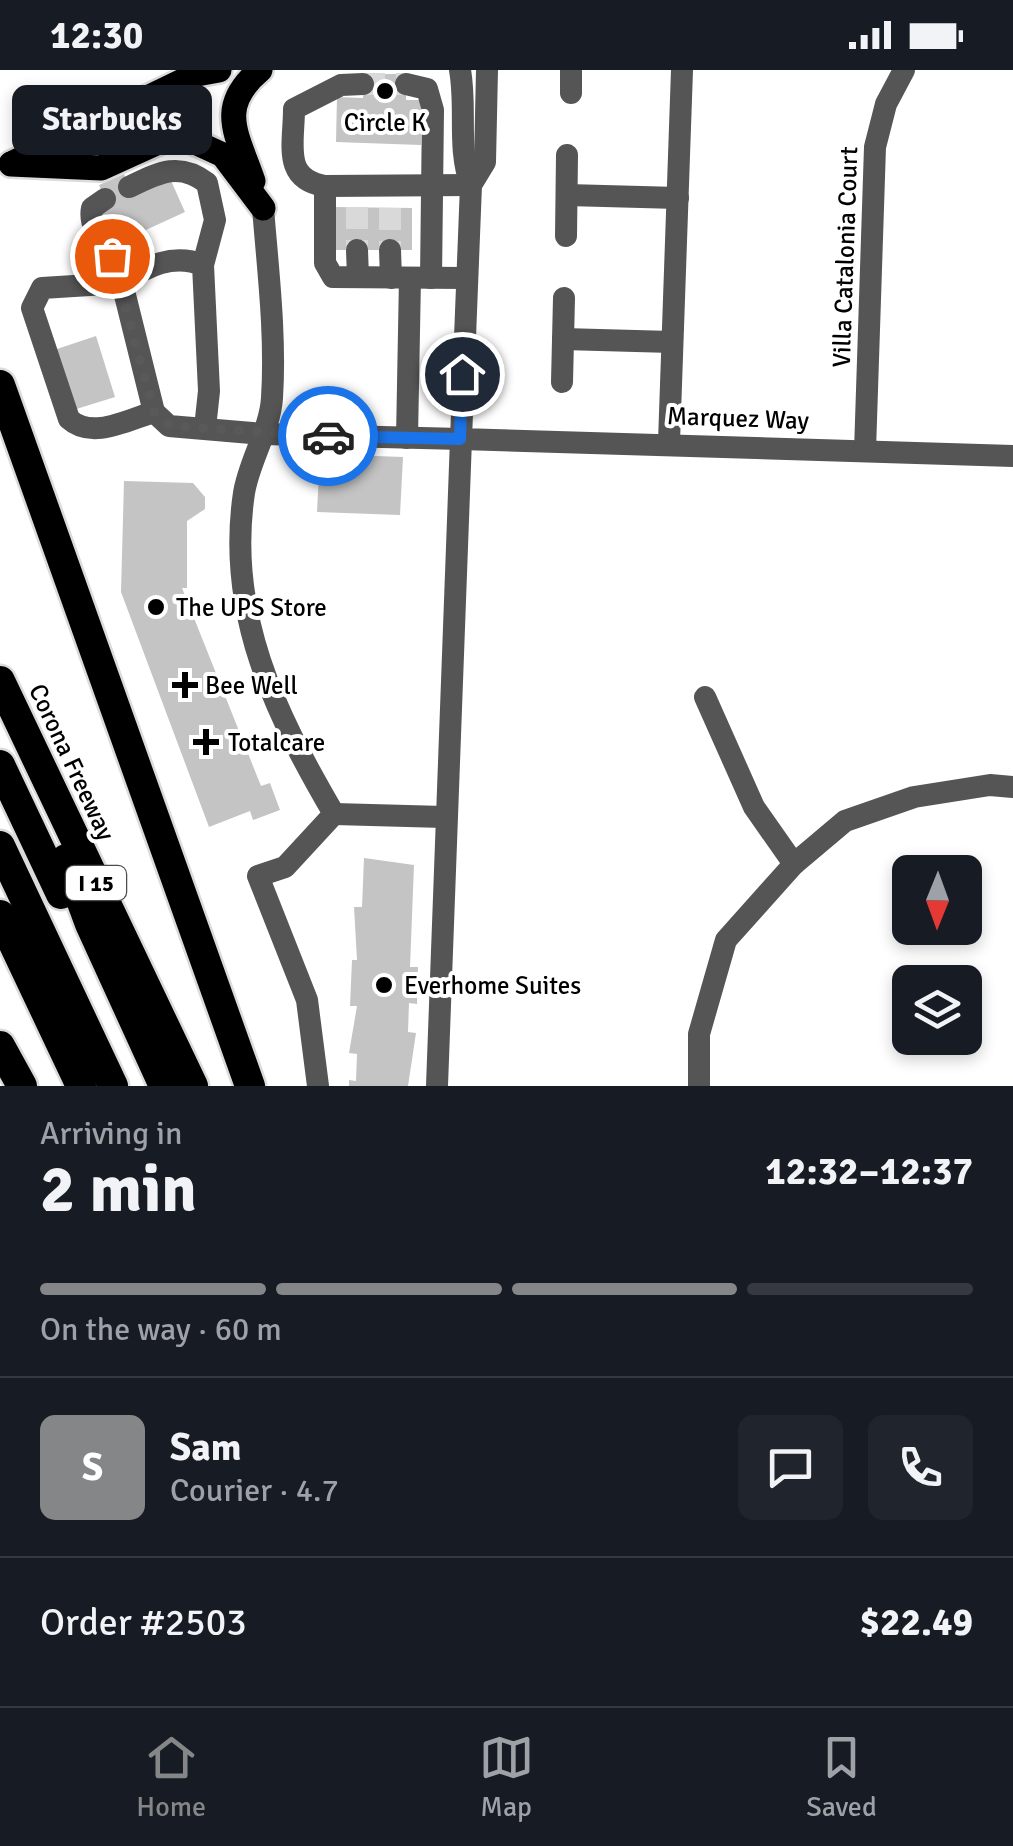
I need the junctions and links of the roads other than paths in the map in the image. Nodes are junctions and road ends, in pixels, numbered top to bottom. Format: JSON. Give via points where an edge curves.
{"nodes":[{"id":1,"x":260,"y":70,"type":"edge"},
{"id":2,"x":460,"y":70,"type":"edge"},
{"id":3,"x":487,"y":70,"type":"edge"},
{"id":4,"x":682,"y":70,"type":"edge"},
{"id":5,"x":904,"y":70,"type":"edge"},
{"id":6,"x":203,"y":71,"type":"edge"},
{"id":7,"x":364,"y":84,"type":"tunnel mouth"},
{"id":8,"x":406,"y":84,"type":"dead end"},
{"id":9,"x":568,"y":155,"type":"dead end"},
{"id":10,"x":6,"y":167,"type":"edge"},
{"id":11,"x":471,"y":185,"type":"junction"},
{"id":12,"x":325,"y":186,"type":"junction"},
{"id":13,"x":432,"y":186,"type":"junction"},
{"id":14,"x":129,"y":187,"type":"dead end"},
{"id":15,"x":567,"y":195,"type":"junction"},
{"id":16,"x":678,"y":198,"type":"junction"},
{"id":17,"x":105,"y":199,"type":"dead end"},
{"id":18,"x":263,"y":208,"type":"junction"},
{"id":19,"x":566,"y":236,"type":"dead end"},
{"id":20,"x":357,"y":250,"type":"tunnel mouth"},
{"id":21,"x":390,"y":250,"type":"tunnel mouth"},
{"id":22,"x":203,"y":264,"type":"junction"},
{"id":23,"x":358,"y":277,"type":"junction"},
{"id":24,"x":411,"y":278,"type":"junction"},
{"id":25,"x":465,"y":278,"type":"junction"},
{"id":26,"x":122,"y":284,"type":"junction"},
{"id":27,"x":564,"y":298,"type":"dead end"},
{"id":28,"x":563,"y":339,"type":"junction"},
{"id":29,"x":672,"y":342,"type":"junction"},
{"id":30,"x":562,"y":382,"type":"dead end"},
{"id":31,"x":0,"y":384,"type":"edge"},
{"id":32,"x":154,"y":412,"type":"junction"},
{"id":33,"x":205,"y":428,"type":"junction"},
{"id":34,"x":262,"y":434,"type":"junction"},
{"id":35,"x":407,"y":438,"type":"junction"},
{"id":36,"x":460,"y":439,"type":"junction"},
{"id":37,"x":669,"y":442,"type":"junction"},
{"id":38,"x":865,"y":452,"type":"junction"},
{"id":39,"x":1013,"y":456,"type":"edge"},
{"id":40,"x":2,"y":684,"type":"edge"},
{"id":41,"x":704,"y":697,"type":"dead end"},
{"id":42,"x":0,"y":765,"type":"edge"},
{"id":43,"x":1013,"y":787,"type":"edge"},
{"id":44,"x":334,"y":814,"type":"junction"},
{"id":45,"x":444,"y":818,"type":"junction"},
{"id":46,"x":0,"y":846,"type":"edge"},
{"id":47,"x":794,"y":864,"type":"junction"},
{"id":48,"x":0,"y":914,"type":"edge"},
{"id":49,"x":0,"y":1046,"type":"edge"},
{"id":50,"x":22,"y":1086,"type":"edge"},
{"id":51,"x":81,"y":1086,"type":"edge"},
{"id":52,"x":113,"y":1086,"type":"edge"},
{"id":53,"x":154,"y":1086,"type":"edge"},
{"id":54,"x":164,"y":1086,"type":"edge"},
{"id":55,"x":193,"y":1086,"type":"edge"},
{"id":56,"x":250,"y":1086,"type":"edge"},
{"id":57,"x":318,"y":1086,"type":"edge"},
{"id":58,"x":437,"y":1086,"type":"edge"},
{"id":59,"x":699,"y":1086,"type":"edge"}],
"edges":[{"from":1,"to":18,"type":"main road","via":[[232,102]]},
{"from":2,"to":11,"type":"street","via":[[462,161]]},
{"from":3,"to":11,"type":"street","via":[[485,162]]},
{"from":4,"to":16,"type":"street"},
{"from":5,"to":38,"type":"street","name":"Villa Catalonia Court","via":[[874,147]]},
{"from":6,"to":10,"type":"main road"},
{"from":7,"to":12,"type":"street","via":[[341,85],[294,109],[294,166],[306,183]]},
{"from":8,"to":13,"type":"street","via":[[427,89],[431,98]]},
{"from":9,"to":15,"type":"street"},
{"from":10,"to":18,"type":"main road","via":[[101,168],[167,138],[186,138],[223,155]]},
{"from":11,"to":13,"type":"street"},
{"from":11,"to":25,"type":"street"},
{"from":12,"to":13,"type":"street","via":[[357,197]]},
{"from":12,"to":23,"type":"street","via":[[328,272]]},
{"from":13,"to":24,"type":"street"},
{"from":14,"to":22,"type":"street","via":[[173,169],[208,184],[215,220]]},
{"from":15,"to":16,"type":"street"},
{"from":15,"to":19,"type":"street"},
{"from":16,"to":29,"type":"street"},
{"from":17,"to":26,"type":"street","via":[[90,218]]},
{"from":18,"to":34,"type":"street","via":[[272,402]]},
{"from":20,"to":23,"type":"street"},
{"from":21,"to":24,"type":"street"},
{"from":22,"to":26,"type":"street","via":[[168,260]]},
{"from":22,"to":33,"type":"street","via":[[209,340]]},
{"from":23,"to":24,"type":"street"},
{"from":24,"to":25,"type":"street"},
{"from":24,"to":35,"type":"street"},
{"from":25,"to":36,"type":"street"},
{"from":26,"to":32,"type":"street"},
{"from":26,"to":32,"type":"street","via":[[42,288],[32,308],[76,425],[90,431]]},
{"from":27,"to":28,"type":"street"},
{"from":28,"to":29,"type":"street"},
{"from":28,"to":30,"type":"street"},
{"from":29,"to":37,"type":"street"},
{"from":31,"to":56,"type":"highway"},
{"from":32,"to":33,"type":"street","name":"Marquez Way","via":[[170,426]]},
{"from":33,"to":34,"type":"street","name":"Marquez Way"},
{"from":34,"to":35,"type":"street","name":"Marquez Way"},
{"from":34,"to":44,"type":"street","via":[[245,489],[238,554],[246,618],[279,712]]},
{"from":35,"to":36,"type":"street","name":"Marquez Way"},
{"from":36,"to":37,"type":"street","name":"Marquez Way"},
{"from":36,"to":45,"type":"street"},
{"from":37,"to":38,"type":"street","name":"Marquez Way"},
{"from":38,"to":39,"type":"street","name":"Marquez Way"},
{"from":40,"to":54,"type":"highway","via":[[90,924]]},
{"from":40,"to":55,"type":"highway","name":"Corona Freeway","number":"I 15"},
{"from":41,"to":47,"type":"street","via":[[754,807]]},
{"from":42,"to":53,"type":"highway"},
{"from":43,"to":47,"type":"street","via":[[914,797],[845,821]]},
{"from":44,"to":45,"type":"street"},
{"from":44,"to":57,"type":"street","via":[[284,868],[258,876],[307,1000]]},
{"from":45,"to":58,"type":"street"},
{"from":46,"to":52,"type":"highway"},
{"from":47,"to":59,"type":"street","via":[[726,940],[699,1034]]},
{"from":48,"to":51,"type":"highway"},
{"from":49,"to":50,"type":"highway"}]}
